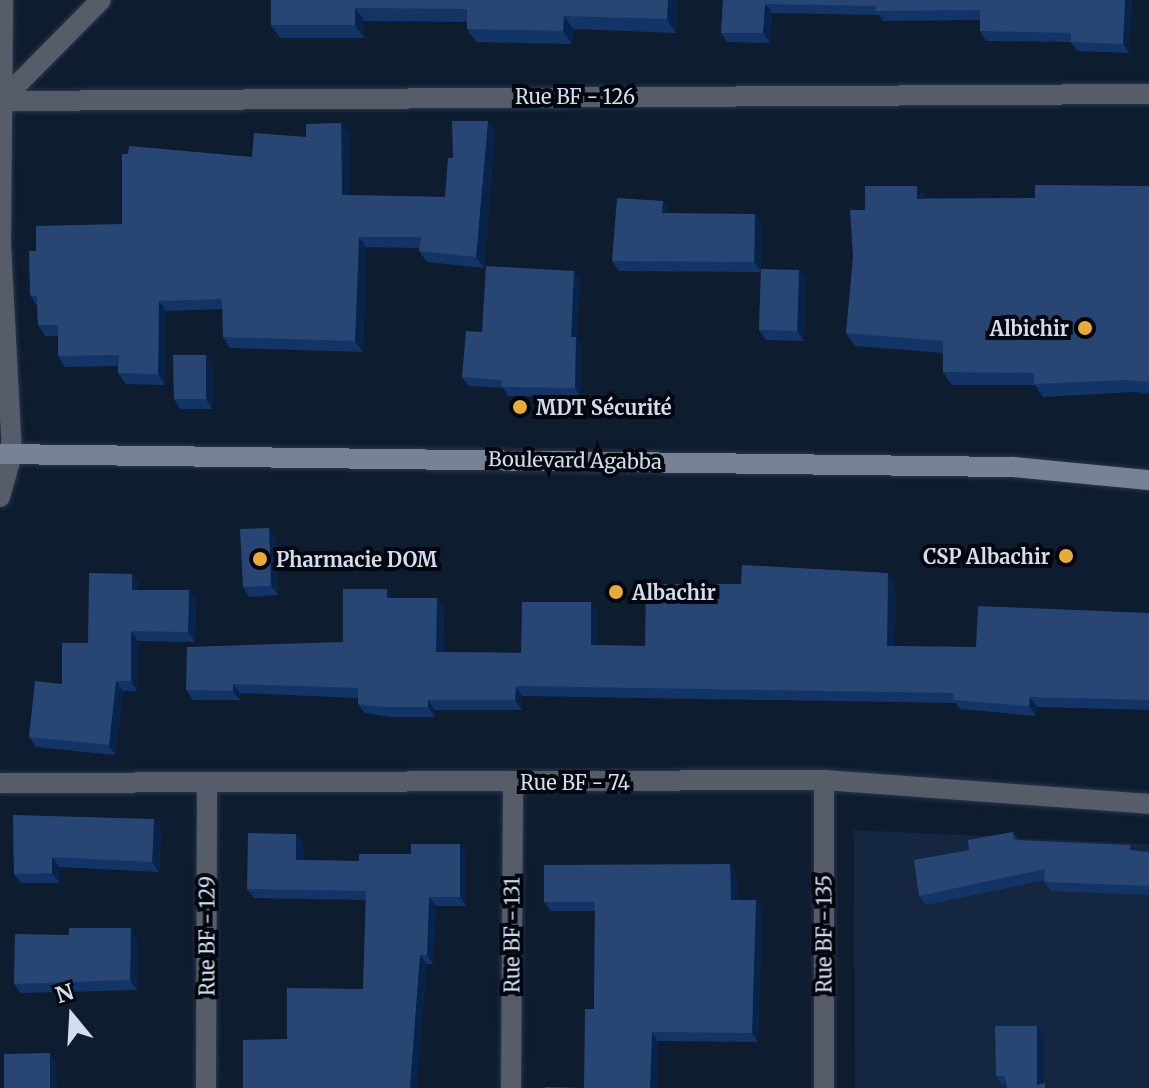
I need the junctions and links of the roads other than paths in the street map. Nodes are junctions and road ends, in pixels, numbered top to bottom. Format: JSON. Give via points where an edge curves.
{"nodes":[{"id":1,"x":3,"y":0,"type":"edge"},
{"id":2,"x":101,"y":0,"type":"edge"},
{"id":3,"x":1149,"y":94,"type":"edge"},
{"id":4,"x":0,"y":101,"type":"edge"},
{"id":5,"x":6,"y":454,"type":"edge"},
{"id":6,"x":1149,"y":480,"type":"edge"},
{"id":7,"x":0,"y":497,"type":"edge"},
{"id":8,"x":824,"y":780,"type":"junction"},
{"id":9,"x":513,"y":782,"type":"junction"},
{"id":10,"x":0,"y":783,"type":"edge"},
{"id":11,"x":207,"y":784,"type":"junction"},
{"id":12,"x":1149,"y":804,"type":"edge"},
{"id":13,"x":206,"y":1088,"type":"edge"},
{"id":14,"x":511,"y":1088,"type":"edge"},
{"id":15,"x":824,"y":1088,"type":"edge"}],
"edges":[{"from":1,"to":4,"type":"street"},
{"from":2,"to":4,"type":"street"},
{"from":3,"to":4,"type":"street","name":"Rue BF - 126"},
{"from":4,"to":5,"type":"street"},
{"from":5,"to":6,"type":"main road","name":"Boulevard Agabba","via":[[998,467]]},
{"from":5,"to":7,"type":"street"},
{"from":8,"to":9,"type":"street","name":"Rue BF - 74"},
{"from":8,"to":12,"type":"street","name":"Rue BF - 74"},
{"from":8,"to":15,"type":"street","name":"Rue BF - 135"},
{"from":9,"to":11,"type":"street","name":"Rue BF - 74"},
{"from":9,"to":14,"type":"street","name":"Rue BF - 131"},
{"from":10,"to":11,"type":"street","name":"Rue BF - 74"},
{"from":11,"to":13,"type":"street","name":"Rue BF - 129"}]}
